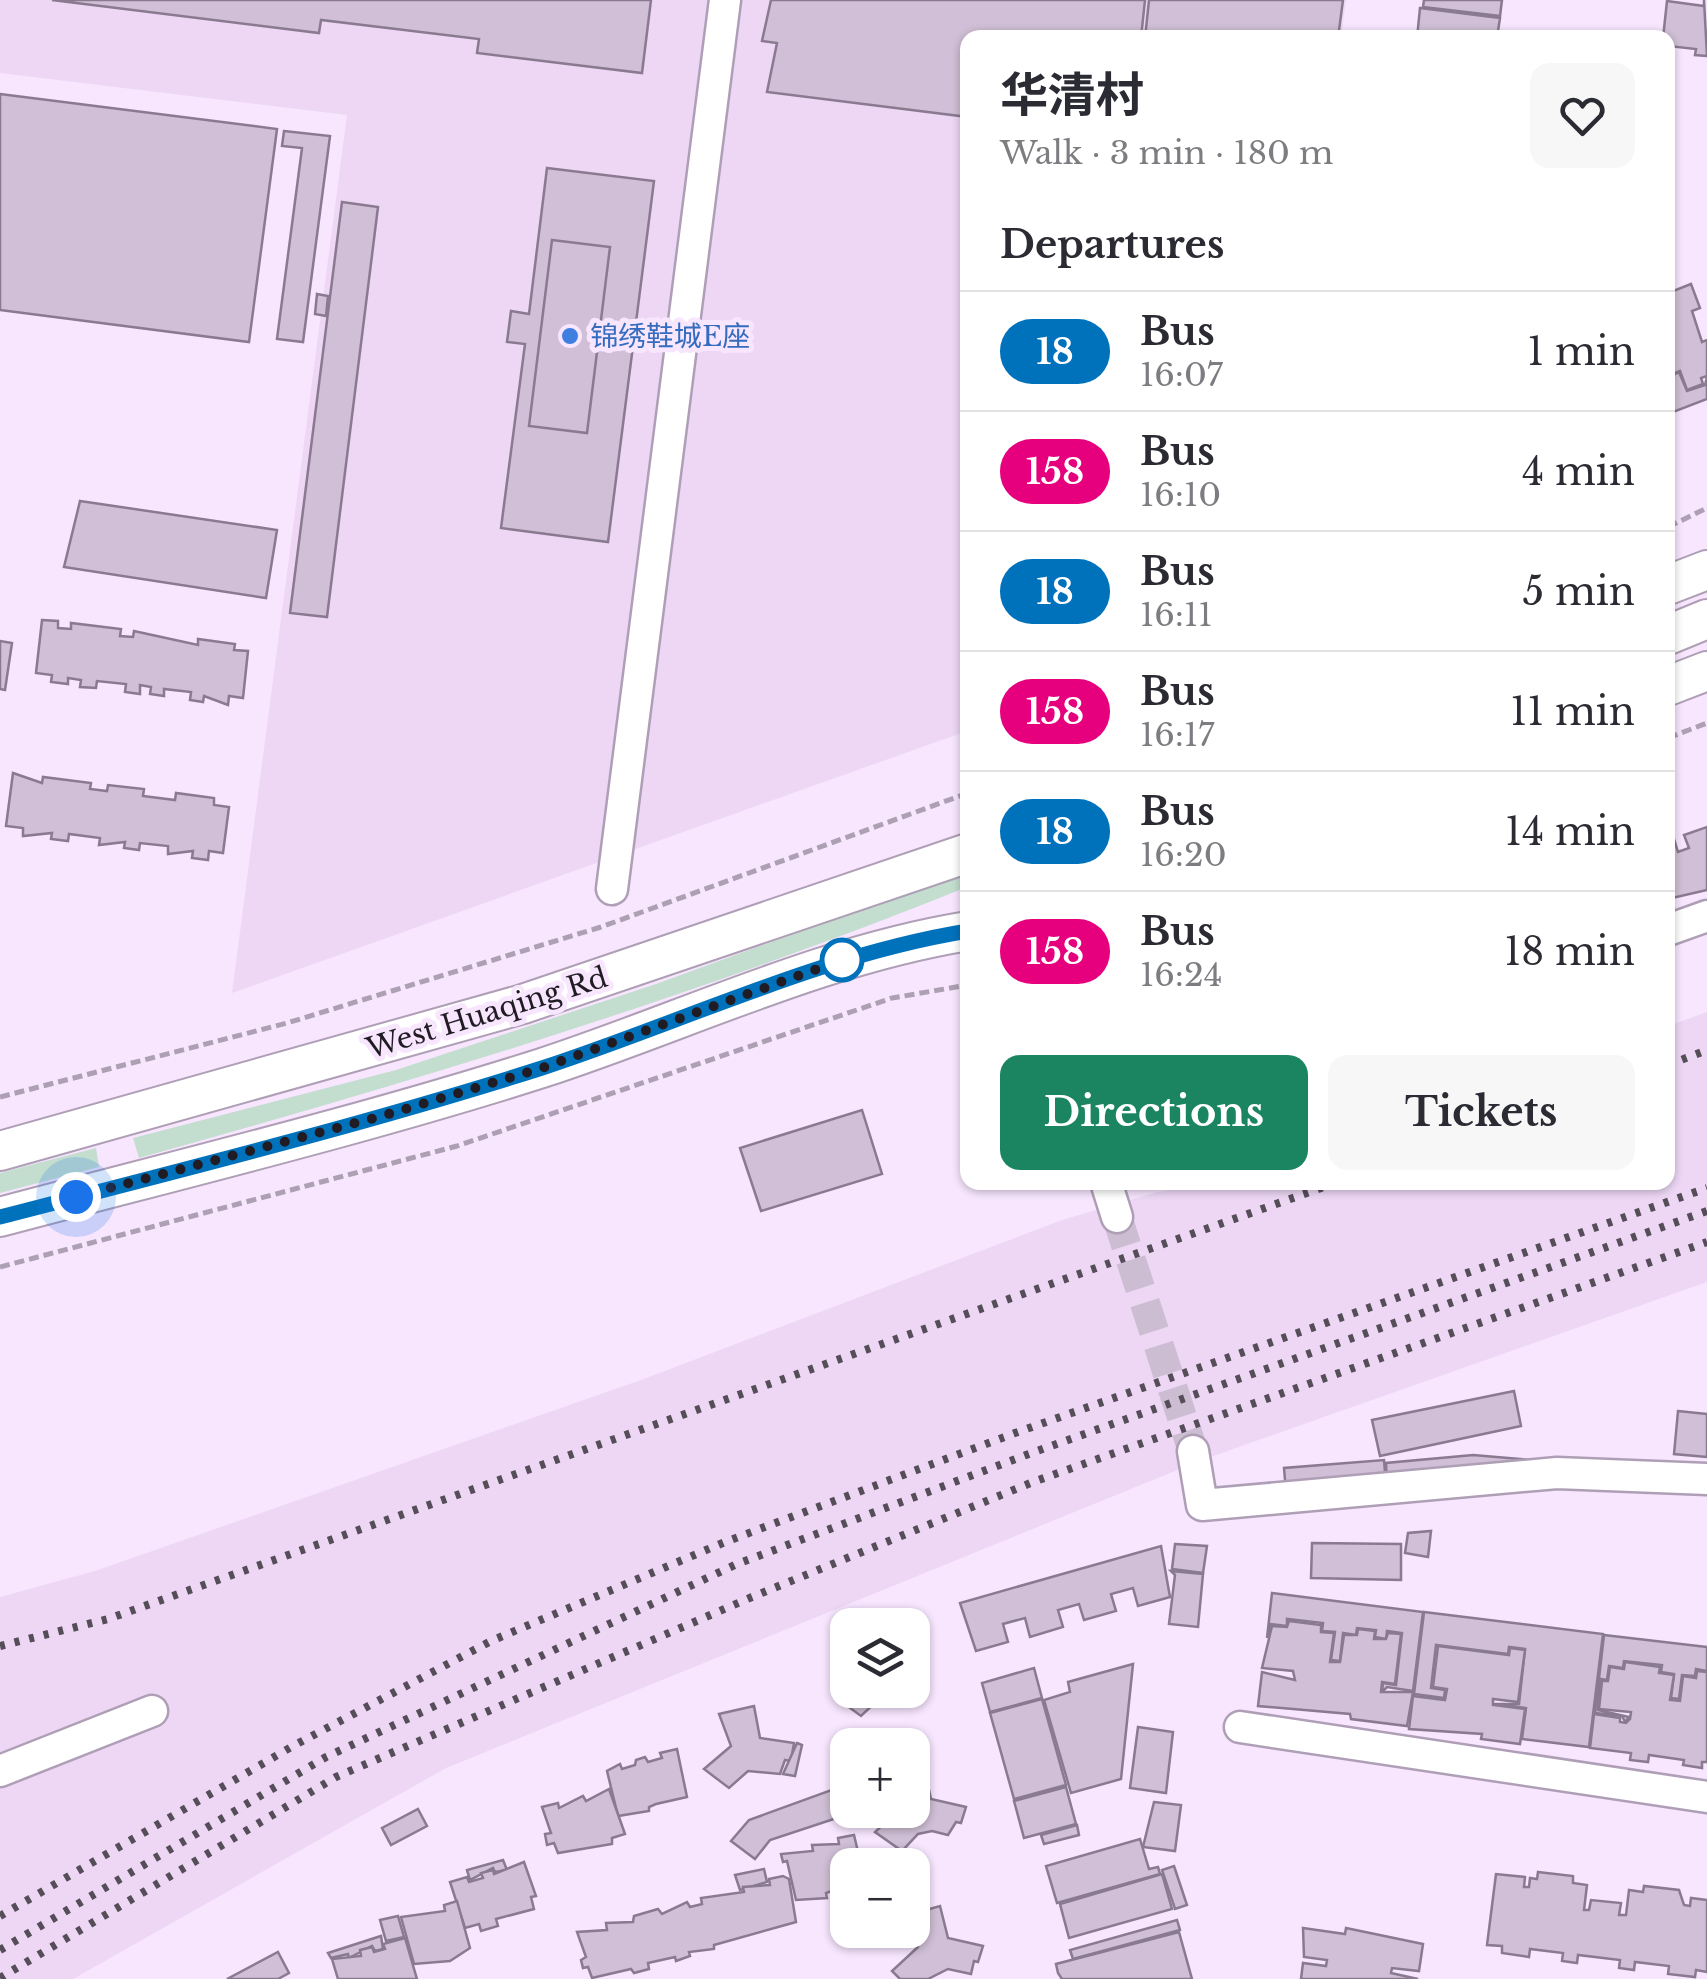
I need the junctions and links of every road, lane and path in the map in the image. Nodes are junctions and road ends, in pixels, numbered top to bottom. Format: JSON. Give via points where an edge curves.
{"nodes":[{"id":1,"x":725,"y":0,"type":"edge"},
{"id":2,"x":1707,"y":508,"type":"edge"},
{"id":3,"x":1675,"y":524,"type":"edge"},
{"id":4,"x":1707,"y":570,"type":"edge"},
{"id":5,"x":1675,"y":582,"type":"edge"},
{"id":6,"x":1707,"y":620,"type":"edge"},
{"id":7,"x":1675,"y":631,"type":"edge"},
{"id":8,"x":1707,"y":670,"type":"edge"},
{"id":9,"x":1675,"y":683,"type":"edge"},
{"id":10,"x":1707,"y":723,"type":"edge"},
{"id":11,"x":1675,"y":735,"type":"edge"},
{"id":12,"x":960,"y":795,"type":"edge"},
{"id":13,"x":960,"y":856,"type":"edge"},
{"id":14,"x":612,"y":889,"type":"dead end"},
{"id":15,"x":960,"y":909,"type":"edge"},
{"id":16,"x":1707,"y":916,"type":"edge"},
{"id":17,"x":1675,"y":927,"type":"edge"},
{"id":18,"x":960,"y":933,"type":"edge"},
{"id":19,"x":857,"y":954,"type":"junction"},
{"id":20,"x":960,"y":986,"type":"edge"},
{"id":21,"x":0,"y":1097,"type":"edge"},
{"id":22,"x":0,"y":1151,"type":"edge"},
{"id":23,"x":1109,"y":1190,"type":"edge"},
{"id":24,"x":0,"y":1217,"type":"edge"},
{"id":25,"x":1118,"y":1217,"type":"tunnel mouth"},
{"id":26,"x":0,"y":1267,"type":"edge"},
{"id":27,"x":1192,"y":1452,"type":"tunnel mouth"},
{"id":28,"x":1707,"y":1479,"type":"edge"},
{"id":29,"x":152,"y":1710,"type":"dead end"},
{"id":30,"x":1240,"y":1728,"type":"dead end"},
{"id":31,"x":0,"y":1771,"type":"edge"},
{"id":32,"x":1707,"y":1797,"type":"edge"}],
"edges":[{"from":1,"to":14,"type":"street"},
{"from":2,"to":3,"type":"path"},
{"from":4,"to":5,"type":"main road"},
{"from":6,"to":7,"type":"main road"},
{"from":8,"to":9,"type":"main road"},
{"from":10,"to":11,"type":"path"},
{"from":12,"to":21,"type":"path","via":[[601,927],[288,1023]]},
{"from":13,"to":22,"type":"main road","name":"West Huaqing Rd","via":[[524,1004]]},
{"from":15,"to":19,"type":"main road"},
{"from":16,"to":17,"type":"street"},
{"from":18,"to":19,"type":"main road"},
{"from":19,"to":24,"type":"main road","via":[[506,1078]]},
{"from":20,"to":26,"type":"path","via":[[892,998],[458,1146]]},
{"from":23,"to":25,"type":"street"},
{"from":27,"to":28,"type":"street","via":[[1202,1505],[1557,1473]]},
{"from":29,"to":31,"type":"street"},
{"from":30,"to":32,"type":"street"}]}
